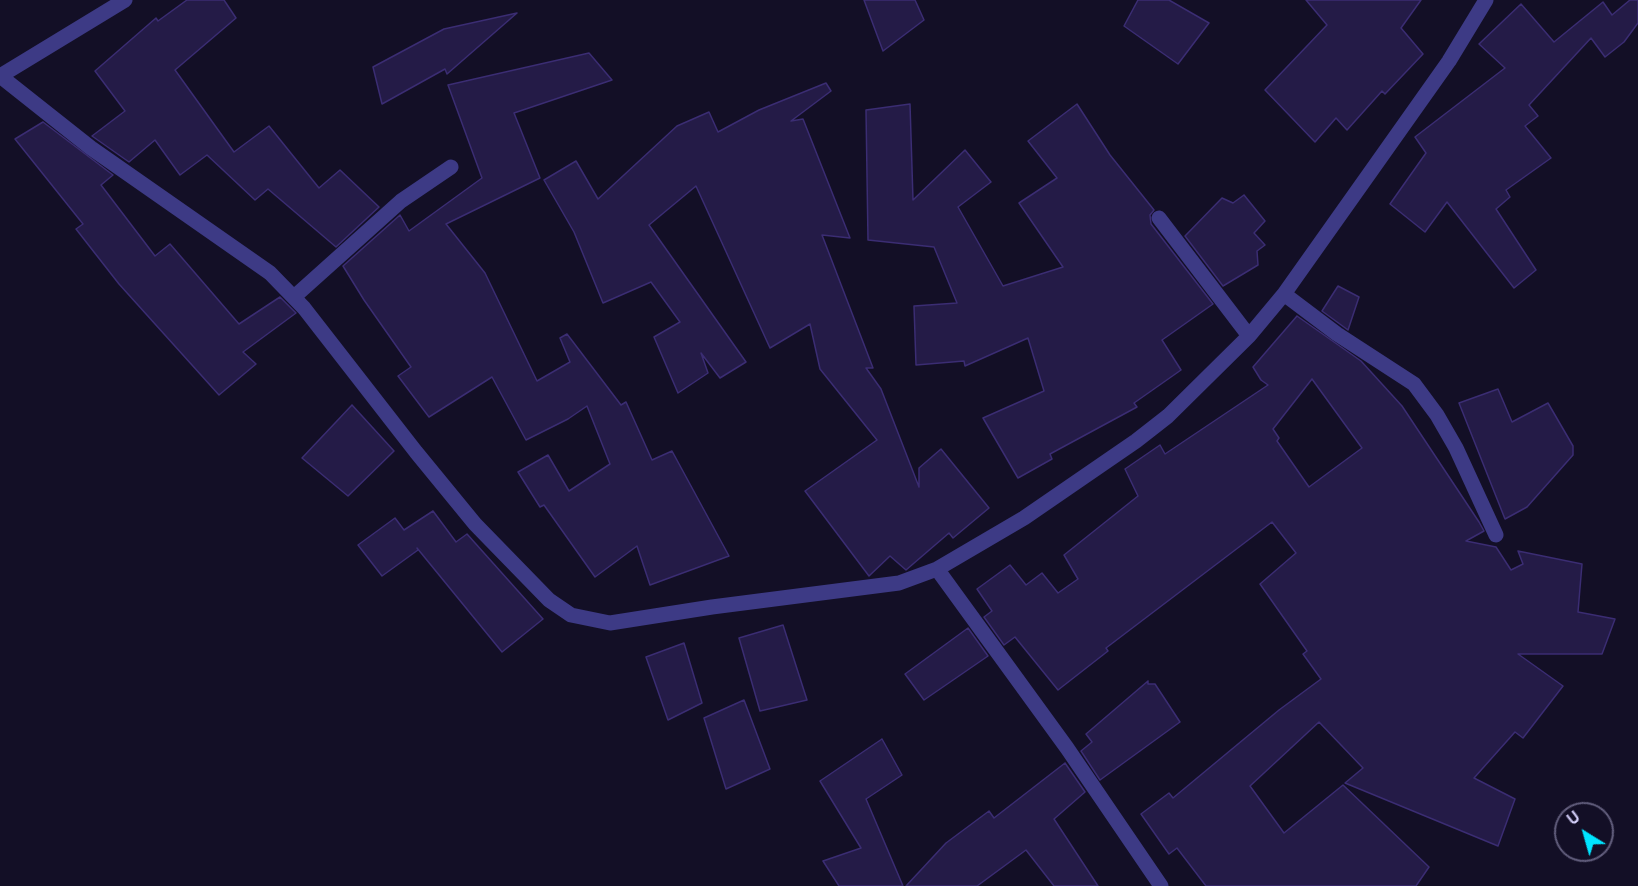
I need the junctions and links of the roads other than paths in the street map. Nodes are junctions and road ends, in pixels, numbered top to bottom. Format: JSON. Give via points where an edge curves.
{"nodes":[{"id":1,"x":125,"y":0,"type":"edge"},
{"id":2,"x":1486,"y":0,"type":"edge"},
{"id":3,"x":0,"y":76,"type":"edge"},
{"id":4,"x":451,"y":167,"type":"dead end"},
{"id":5,"x":1159,"y":218,"type":"dead end"},
{"id":6,"x":1284,"y":294,"type":"junction"},
{"id":7,"x":294,"y":297,"type":"junction"},
{"id":8,"x":1249,"y":336,"type":"junction"},
{"id":9,"x":1496,"y":535,"type":"dead end"},
{"id":10,"x":938,"y":569,"type":"junction"},
{"id":11,"x":1161,"y":886,"type":"edge"}],
"edges":[{"from":1,"to":3,"type":"street"},
{"from":2,"to":6,"type":"street","via":[[1449,61]]},
{"from":3,"to":7,"type":"street","via":[[92,148],[270,273]]},
{"from":4,"to":7,"type":"street","via":[[401,201]]},
{"from":5,"to":8,"type":"street"},
{"from":6,"to":8,"type":"street"},
{"from":6,"to":9,"type":"street","via":[[1414,384],[1456,448]]},
{"from":7,"to":10,"type":"street","via":[[475,524],[549,600],[571,615],[610,623],[899,583]]},
{"from":8,"to":10,"type":"street","via":[[1168,416],[1136,441],[1024,518]]},
{"from":10,"to":11,"type":"street"}]}
